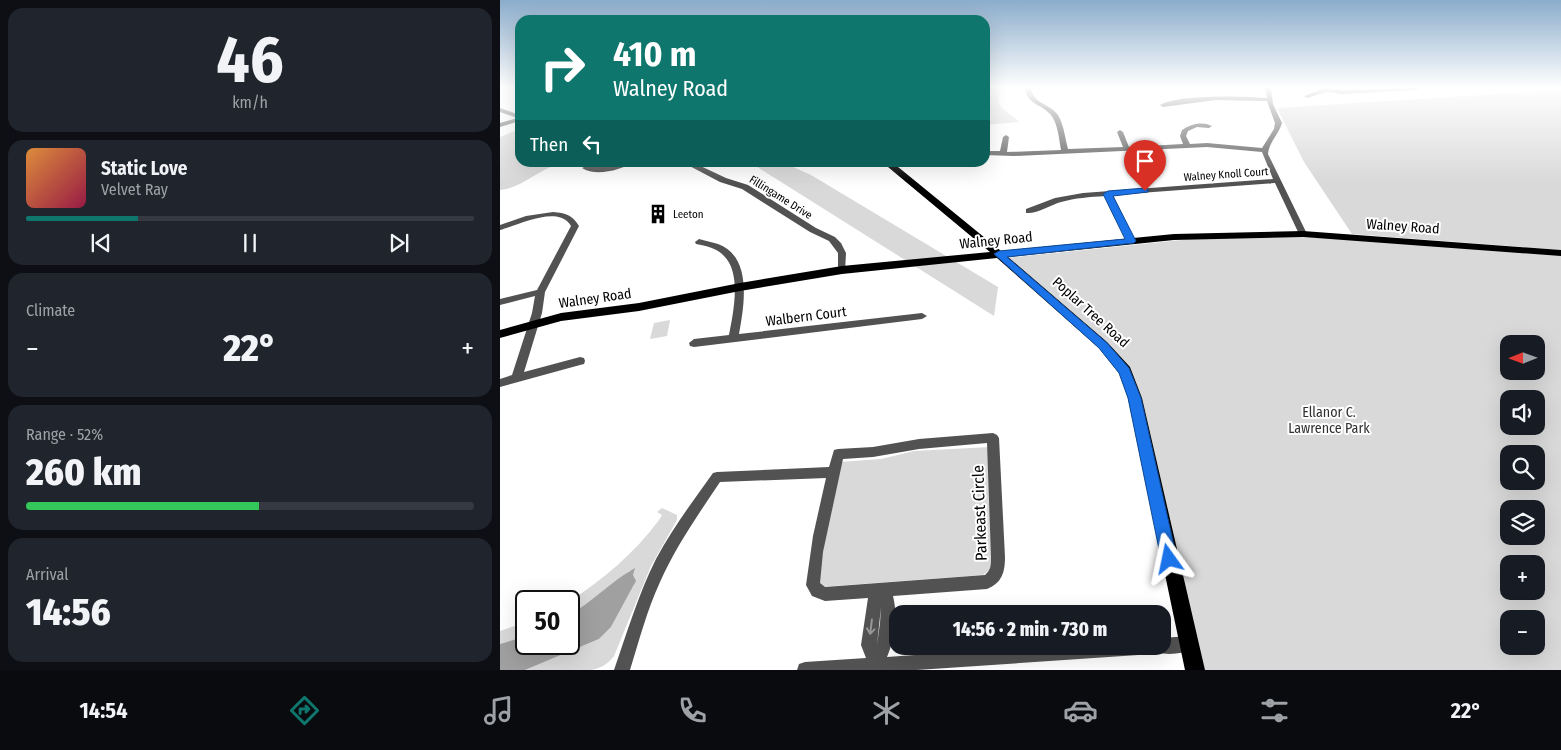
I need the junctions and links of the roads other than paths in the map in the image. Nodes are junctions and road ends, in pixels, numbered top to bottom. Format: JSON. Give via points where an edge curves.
{"nodes":[{"id":1,"x":1057,"y":119,"type":"edge"},
{"id":2,"x":1276,"y":119,"type":"edge"},
{"id":3,"x":515,"y":120,"type":"edge"},
{"id":4,"x":500,"y":125,"type":"edge"},
{"id":5,"x":1209,"y":126,"type":"dead end"},
{"id":6,"x":1120,"y":132,"type":"dead end"},
{"id":7,"x":1006,"y":137,"type":"dead end"},
{"id":8,"x":1187,"y":146,"type":"junction"},
{"id":9,"x":1127,"y":149,"type":"junction"},
{"id":10,"x":1264,"y":150,"type":"junction"},
{"id":11,"x":1065,"y":151,"type":"junction"},
{"id":12,"x":990,"y":153,"type":"edge"},
{"id":13,"x":1003,"y":154,"type":"junction"},
{"id":14,"x":612,"y":167,"type":"edge"},
{"id":15,"x":696,"y":167,"type":"edge"},
{"id":16,"x":892,"y":167,"type":"edge"},
{"id":17,"x":586,"y":168,"type":"dead end"},
{"id":18,"x":1277,"y":181,"type":"junction"},
{"id":19,"x":1108,"y":194,"type":"junction"},
{"id":20,"x":1029,"y":211,"type":"dead end"},
{"id":21,"x":500,"y":228,"type":"edge"},
{"id":22,"x":1303,"y":234,"type":"junction"},
{"id":23,"x":1131,"y":241,"type":"junction"},
{"id":24,"x":699,"y":242,"type":"dead end"},
{"id":25,"x":1561,"y":252,"type":"edge"},
{"id":26,"x":999,"y":254,"type":"junction"},
{"id":27,"x":842,"y":270,"type":"junction"},
{"id":28,"x":740,"y":286,"type":"junction"},
{"id":29,"x":540,"y":292,"type":"junction"},
{"id":30,"x":500,"y":302,"type":"edge"},
{"id":31,"x":922,"y":316,"type":"dead end"},
{"id":32,"x":534,"y":323,"type":"junction"},
{"id":33,"x":500,"y":334,"type":"edge"},
{"id":34,"x":733,"y":338,"type":"junction"},
{"id":35,"x":694,"y":343,"type":"dead end"},
{"id":36,"x":580,"y":360,"type":"dead end"},
{"id":37,"x":517,"y":378,"type":"junction"},
{"id":38,"x":500,"y":383,"type":"edge"},
{"id":39,"x":833,"y":472,"type":"junction"},
{"id":40,"x":884,"y":591,"type":"junction"},
{"id":41,"x":1189,"y":644,"type":"junction"},
{"id":42,"x":1171,"y":645,"type":"edge"},
{"id":43,"x":1034,"y":655,"type":"edge"},
{"id":44,"x":876,"y":667,"type":"edge"},
{"id":45,"x":622,"y":670,"type":"edge"},
{"id":46,"x":805,"y":670,"type":"edge"},
{"id":47,"x":1194,"y":670,"type":"edge"}],
"edges":[{"from":1,"to":11,"type":"street"},
{"from":2,"to":10,"type":"street","via":[[1278,123]]},
{"from":3,"to":4,"type":"street"},
{"from":5,"to":8,"type":"street","via":[[1185,130],[1183,136]]},
{"from":6,"to":9,"type":"street"},
{"from":7,"to":13,"type":"street"},
{"from":8,"to":9,"type":"street"},
{"from":8,"to":10,"type":"street"},
{"from":9,"to":11,"type":"street"},
{"from":10,"to":18,"type":"street"},
{"from":11,"to":13,"type":"street"},
{"from":12,"to":13,"type":"street"},
{"from":14,"to":17,"type":"street"},
{"from":15,"to":27,"type":"street","name":"Fillingame Drive","via":[[745,187],[832,239],[842,253]]},
{"from":16,"to":26,"type":"main road","name":"Poplar Tree Road"},
{"from":18,"to":19,"type":"street","name":"Walney Knoll Court"},
{"from":18,"to":22,"type":"street"},
{"from":19,"to":20,"type":"street","name":"Walney Knoll Court","via":[[1068,198]]},
{"from":19,"to":23,"type":"street"},
{"from":21,"to":29,"type":"street","via":[[546,215],[567,216],[575,223],[574,231]]},
{"from":22,"to":23,"type":"main road","name":"Walney Road"},
{"from":22,"to":25,"type":"main road","name":"Walney Road"},
{"from":23,"to":26,"type":"main road","name":"Walney Road"},
{"from":24,"to":28,"type":"street","via":[[714,244],[730,257],[737,266]]},
{"from":26,"to":27,"type":"main road","name":"Walney Road"},
{"from":26,"to":41,"type":"main road","name":"Poplar Tree Road","via":[[1113,355],[1129,379]]},
{"from":27,"to":28,"type":"main road","name":"Walney Road"},
{"from":28,"to":32,"type":"main road","name":"Walney Road","via":[[656,304]]},
{"from":28,"to":34,"type":"street"},
{"from":29,"to":30,"type":"street"},
{"from":29,"to":32,"type":"street"},
{"from":31,"to":34,"type":"street","name":"Walbern Court"},
{"from":32,"to":33,"type":"main road","name":"Walney Road"},
{"from":32,"to":37,"type":"street"},
{"from":34,"to":35,"type":"street","name":"Walbern Court"},
{"from":36,"to":37,"type":"street"},
{"from":37,"to":38,"type":"street"},
{"from":39,"to":40,"type":"street","name":"Parkeast Circle","via":[[812,585],[825,594]]},
{"from":39,"to":40,"type":"street","name":"Parkeast Circle","via":[[838,454],[993,438],[998,564],[994,578],[987,582]]},
{"from":39,"to":45,"type":"street","via":[[717,477],[682,527],[660,566]]},
{"from":40,"to":44,"type":"street","via":[[889,602],[885,644]]},
{"from":41,"to":42,"type":"street"},
{"from":41,"to":47,"type":"main road","name":"Poplar Tree Road"},
{"from":43,"to":44,"type":"street"},
{"from":44,"to":46,"type":"street"}]}
